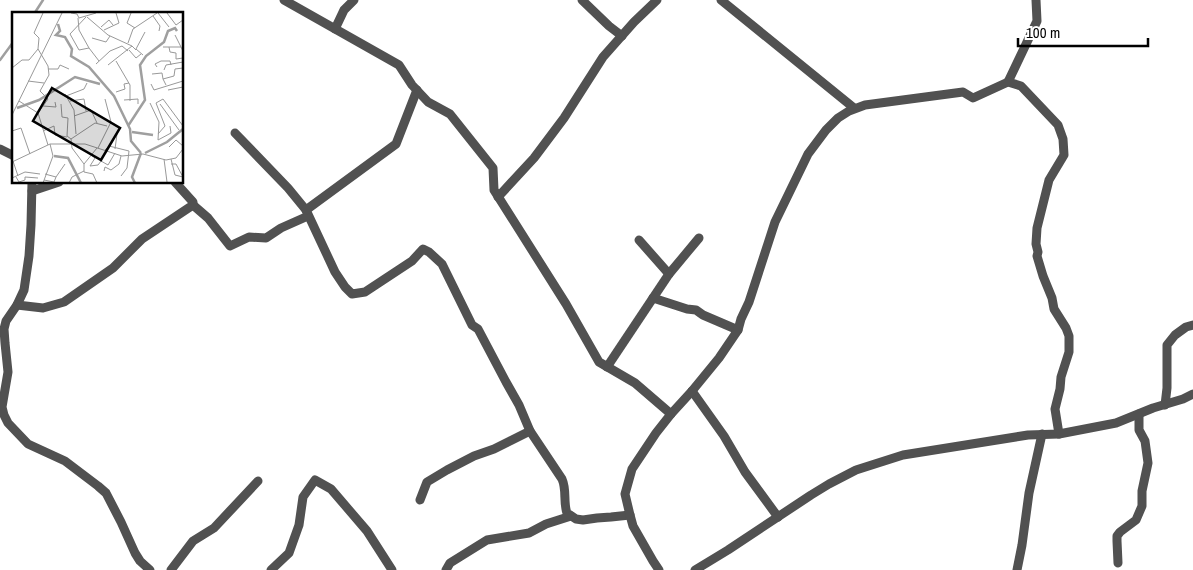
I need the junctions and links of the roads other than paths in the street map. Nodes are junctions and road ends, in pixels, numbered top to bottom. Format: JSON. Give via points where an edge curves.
{"nodes":[{"id":1,"x":284,"y":0,"type":"edge"},
{"id":2,"x":354,"y":0,"type":"edge"},
{"id":3,"x":582,"y":0,"type":"edge"},
{"id":4,"x":657,"y":0,"type":"edge"},
{"id":5,"x":721,"y":0,"type":"edge"},
{"id":6,"x":1036,"y":0,"type":"edge"},
{"id":7,"x":335,"y":29,"type":"junction"},
{"id":8,"x":622,"y":36,"type":"junction"},
{"id":9,"x":1008,"y":82,"type":"junction"},
{"id":10,"x":417,"y":90,"type":"junction"},
{"id":11,"x":854,"y":108,"type":"junction"},
{"id":12,"x":235,"y":133,"type":"dead end"},
{"id":13,"x":0,"y":148,"type":"edge"},
{"id":14,"x":12,"y":155,"type":"edge"},
{"id":15,"x":48,"y":184,"type":"edge"},
{"id":16,"x":177,"y":184,"type":"edge"},
{"id":17,"x":32,"y":187,"type":"edge"},
{"id":18,"x":498,"y":197,"type":"junction"},
{"id":19,"x":193,"y":205,"type":"junction"},
{"id":20,"x":307,"y":213,"type":"junction"},
{"id":21,"x":699,"y":238,"type":"dead end"},
{"id":22,"x":639,"y":240,"type":"dead end"},
{"id":23,"x":669,"y":274,"type":"junction"},
{"id":24,"x":653,"y":298,"type":"junction"},
{"id":25,"x":18,"y":304,"type":"junction"},
{"id":26,"x":1193,"y":325,"type":"edge"},
{"id":27,"x":738,"y":330,"type":"junction"},
{"id":28,"x":607,"y":366,"type":"junction"},
{"id":29,"x":692,"y":391,"type":"junction"},
{"id":30,"x":1193,"y":394,"type":"edge"},
{"id":31,"x":1165,"y":405,"type":"junction"},
{"id":32,"x":670,"y":414,"type":"junction"},
{"id":33,"x":1139,"y":414,"type":"junction"},
{"id":34,"x":4,"y":423,"type":"edge"},
{"id":35,"x":530,"y":430,"type":"junction"},
{"id":36,"x":1042,"y":434,"type":"junction"},
{"id":37,"x":1059,"y":434,"type":"junction"},
{"id":38,"x":258,"y":481,"type":"dead end"},
{"id":39,"x":420,"y":500,"type":"dead end"},
{"id":40,"x":630,"y":515,"type":"junction"},
{"id":41,"x":571,"y":516,"type":"junction"},
{"id":42,"x":778,"y":517,"type":"junction"},
{"id":43,"x":1118,"y":563,"type":"dead end"},
{"id":44,"x":150,"y":570,"type":"edge"},
{"id":45,"x":170,"y":570,"type":"edge"},
{"id":46,"x":271,"y":570,"type":"edge"},
{"id":47,"x":392,"y":570,"type":"edge"},
{"id":48,"x":446,"y":570,"type":"edge"},
{"id":49,"x":660,"y":570,"type":"edge"},
{"id":50,"x":695,"y":570,"type":"edge"},
{"id":51,"x":1018,"y":570,"type":"edge"}],
"edges":[{"from":1,"to":7,"type":"street"},
{"from":2,"to":7,"type":"street","via":[[344,10]]},
{"from":3,"to":8,"type":"street"},
{"from":4,"to":8,"type":"street"},
{"from":5,"to":11,"type":"street"},
{"from":6,"to":9,"type":"street","via":[[1037,21]]},
{"from":7,"to":10,"type":"street","via":[[399,65]]},
{"from":8,"to":18,"type":"street","via":[[603,57],[534,158]]},
{"from":9,"to":11,"type":"street","via":[[973,98],[963,92]]},
{"from":9,"to":37,"type":"street","via":[[1021,86],[1058,125],[1064,139],[1064,155],[1049,180],[1036,244],[1039,265],[1054,309],[1069,336],[1069,352],[1060,377],[1055,410]]},
{"from":10,"to":18,"type":"street","via":[[428,102],[450,114],[493,168],[494,190]]},
{"from":10,"to":20,"type":"street","via":[[396,144]]},
{"from":11,"to":27,"type":"street","via":[[826,130],[808,154],[775,222]]},
{"from":12,"to":20,"type":"street","via":[[288,188]]},
{"from":13,"to":14,"type":"street"},
{"from":15,"to":17,"type":"street"},
{"from":16,"to":19,"type":"street"},
{"from":17,"to":25,"type":"street","via":[[29,256],[24,290]]},
{"from":18,"to":28,"type":"street","via":[[599,362]]},
{"from":19,"to":20,"type":"street","via":[[230,246],[249,237],[266,238]]},
{"from":19,"to":25,"type":"street","via":[[142,240],[113,268],[64,302],[43,308]]},
{"from":20,"to":35,"type":"street","via":[[335,272],[352,294],[365,292],[412,261],[424,249],[442,264]]},
{"from":21,"to":23,"type":"street"},
{"from":22,"to":23,"type":"street"},
{"from":23,"to":24,"type":"street"},
{"from":24,"to":27,"type":"street","via":[[696,310]]},
{"from":24,"to":28,"type":"street"},
{"from":25,"to":34,"type":"street","via":[[4,329],[8,372],[2,410]]},
{"from":26,"to":31,"type":"street","via":[[1175,335],[1167,345]]},
{"from":27,"to":29,"type":"street"},
{"from":28,"to":32,"type":"street","via":[[635,382]]},
{"from":29,"to":32,"type":"street"},
{"from":29,"to":42,"type":"street"},
{"from":30,"to":31,"type":"street"},
{"from":31,"to":33,"type":"street"},
{"from":32,"to":40,"type":"street","via":[[632,470],[625,494]]},
{"from":33,"to":37,"type":"street","via":[[1116,423]]},
{"from":33,"to":43,"type":"street","via":[[1139,430],[1145,441],[1148,463],[1142,506],[1136,520],[1118,536]]},
{"from":34,"to":44,"type":"street","via":[[28,444],[65,462],[102,489],[135,553]]},
{"from":35,"to":39,"type":"street","via":[[427,482]]},
{"from":35,"to":41,"type":"street","via":[[564,482],[566,509]]},
{"from":36,"to":37,"type":"street"},
{"from":36,"to":42,"type":"street","via":[[903,455],[856,470]]},
{"from":36,"to":51,"type":"street","via":[[1029,493]]},
{"from":38,"to":45,"type":"street","via":[[214,528],[193,541]]},
{"from":40,"to":41,"type":"street","via":[[583,520]]},
{"from":40,"to":49,"type":"street","via":[[633,526]]},
{"from":41,"to":48,"type":"street","via":[[529,533],[487,540],[450,563]]},
{"from":42,"to":50,"type":"street"},
{"from":46,"to":47,"type":"street","via":[[289,553],[299,525],[303,497],[315,480],[331,489],[343,503]]}]}
